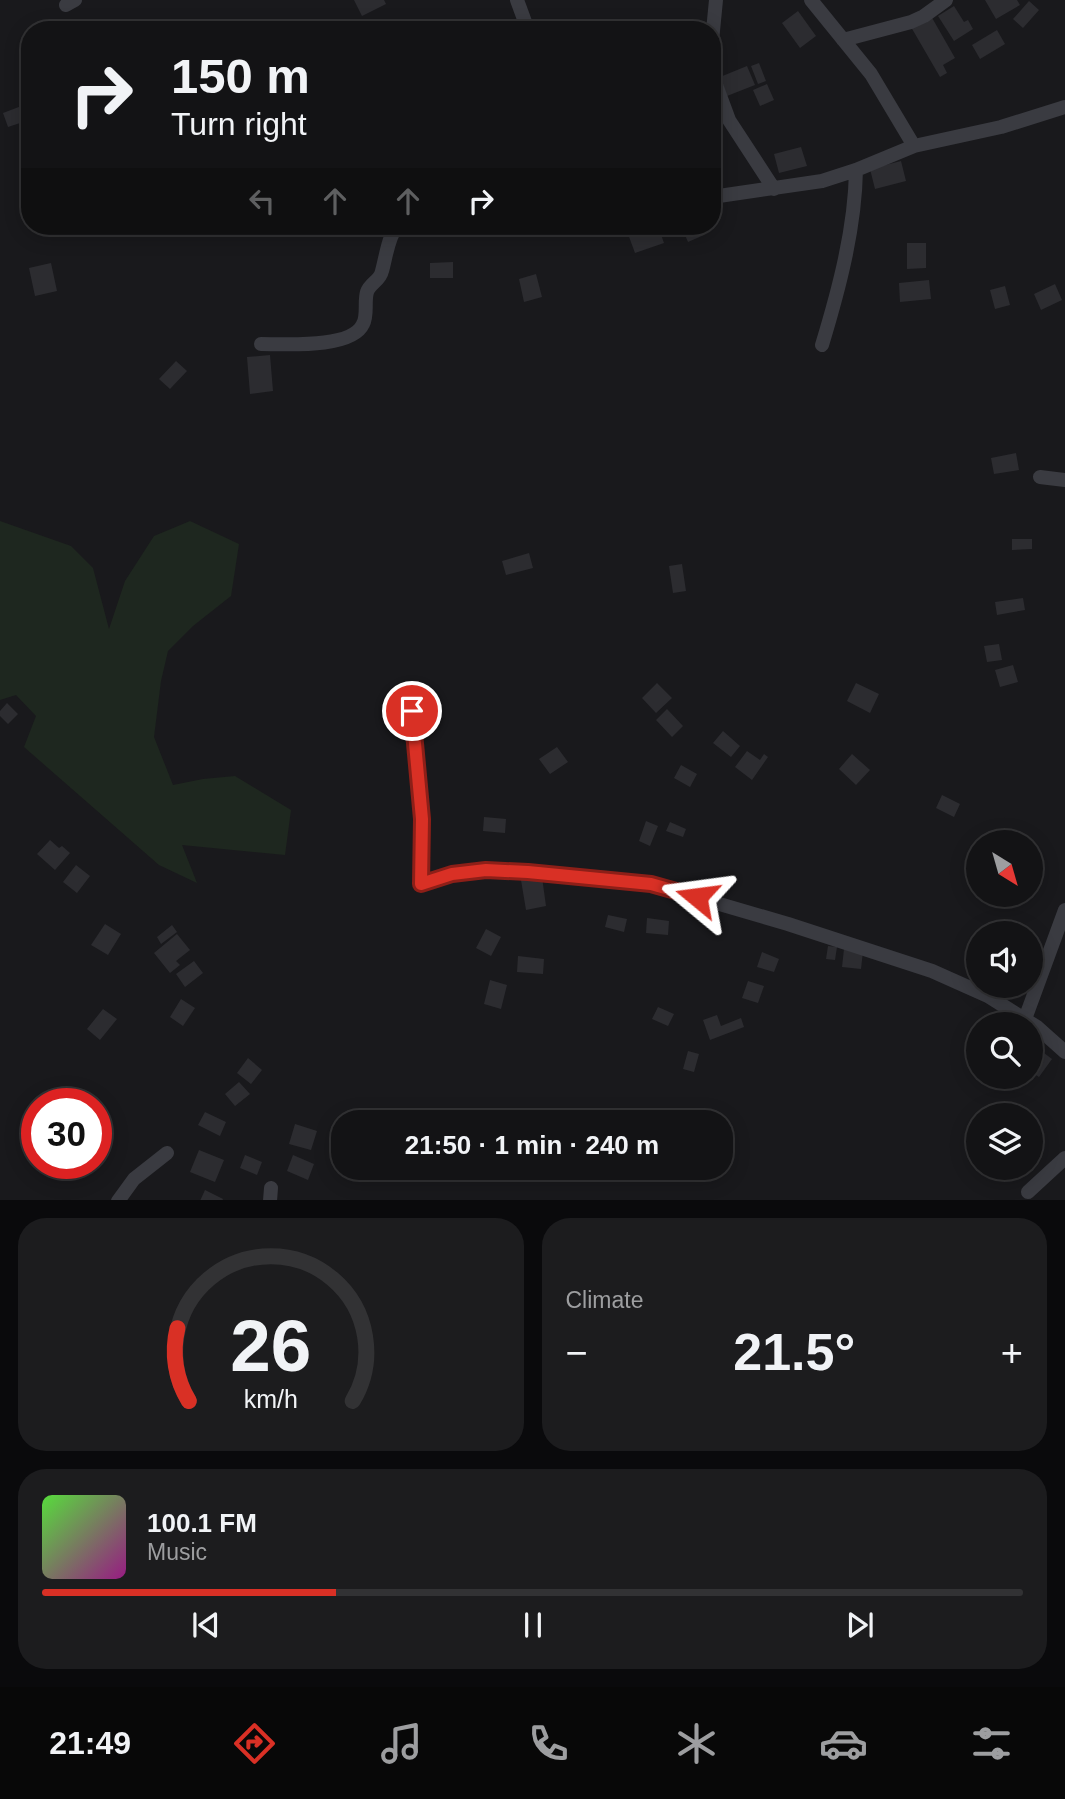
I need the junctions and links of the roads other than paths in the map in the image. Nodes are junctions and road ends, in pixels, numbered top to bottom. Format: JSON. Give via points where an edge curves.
{"nodes":[{"id":1,"x":517,"y":0,"type":"edge"},
{"id":2,"x":716,"y":0,"type":"edge"},
{"id":3,"x":811,"y":0,"type":"edge"},
{"id":4,"x":946,"y":0,"type":"edge"},
{"id":5,"x":524,"y":21,"type":"edge"},
{"id":6,"x":714,"y":21,"type":"edge"},
{"id":7,"x":843,"y":40,"type":"junction"},
{"id":8,"x":721,"y":98,"type":"edge"},
{"id":9,"x":1065,"y":107,"type":"edge"},
{"id":10,"x":914,"y":146,"type":"junction"},
{"id":11,"x":856,"y":170,"type":"junction"},
{"id":12,"x":774,"y":189,"type":"junction"},
{"id":13,"x":721,"y":196,"type":"edge"},
{"id":14,"x":391,"y":235,"type":"edge"},
{"id":15,"x":261,"y":344,"type":"dead end"},
{"id":16,"x":822,"y":345,"type":"dead end"},
{"id":17,"x":1040,"y":477,"type":"dead end"},
{"id":18,"x":1065,"y":480,"type":"edge"},
{"id":19,"x":412,"y":711,"type":"dead end"},
{"id":20,"x":1065,"y":910,"type":"edge"},
{"id":21,"x":1014,"y":1012,"type":"edge"},
{"id":22,"x":1028,"y":1012,"type":"edge"},
{"id":23,"x":1043,"y":1032,"type":"edge"},
{"id":24,"x":1065,"y":1052,"type":"edge"},
{"id":25,"x":167,"y":1153,"type":"dead end"},
{"id":26,"x":1065,"y":1158,"type":"edge"},
{"id":27,"x":1028,"y":1192,"type":"dead end"},
{"id":28,"x":118,"y":1200,"type":"edge"}],
"edges":[{"from":1,"to":5,"type":"street"},
{"from":2,"to":6,"type":"street"},
{"from":3,"to":7,"type":"street"},
{"from":4,"to":7,"type":"street","via":[[911,22]]},
{"from":7,"to":10,"type":"street","via":[[870,74]]},
{"from":8,"to":12,"type":"street","via":[[729,120]]},
{"from":9,"to":10,"type":"street"},
{"from":10,"to":11,"type":"street"},
{"from":11,"to":12,"type":"street"},
{"from":11,"to":16,"type":"street","via":[[841,285]]},
{"from":12,"to":13,"type":"street"},
{"from":14,"to":15,"type":"street","via":[[381,277],[367,290],[364,324],[357,333],[313,344]]},
{"from":17,"to":18,"type":"street"},
{"from":19,"to":21,"type":"street","via":[[422,819],[421,884],[486,870],[651,884],[932,971]]},
{"from":20,"to":22,"type":"street"},
{"from":23,"to":24,"type":"street"},
{"from":25,"to":28,"type":"street","via":[[134,1178]]},
{"from":26,"to":27,"type":"street"}]}
